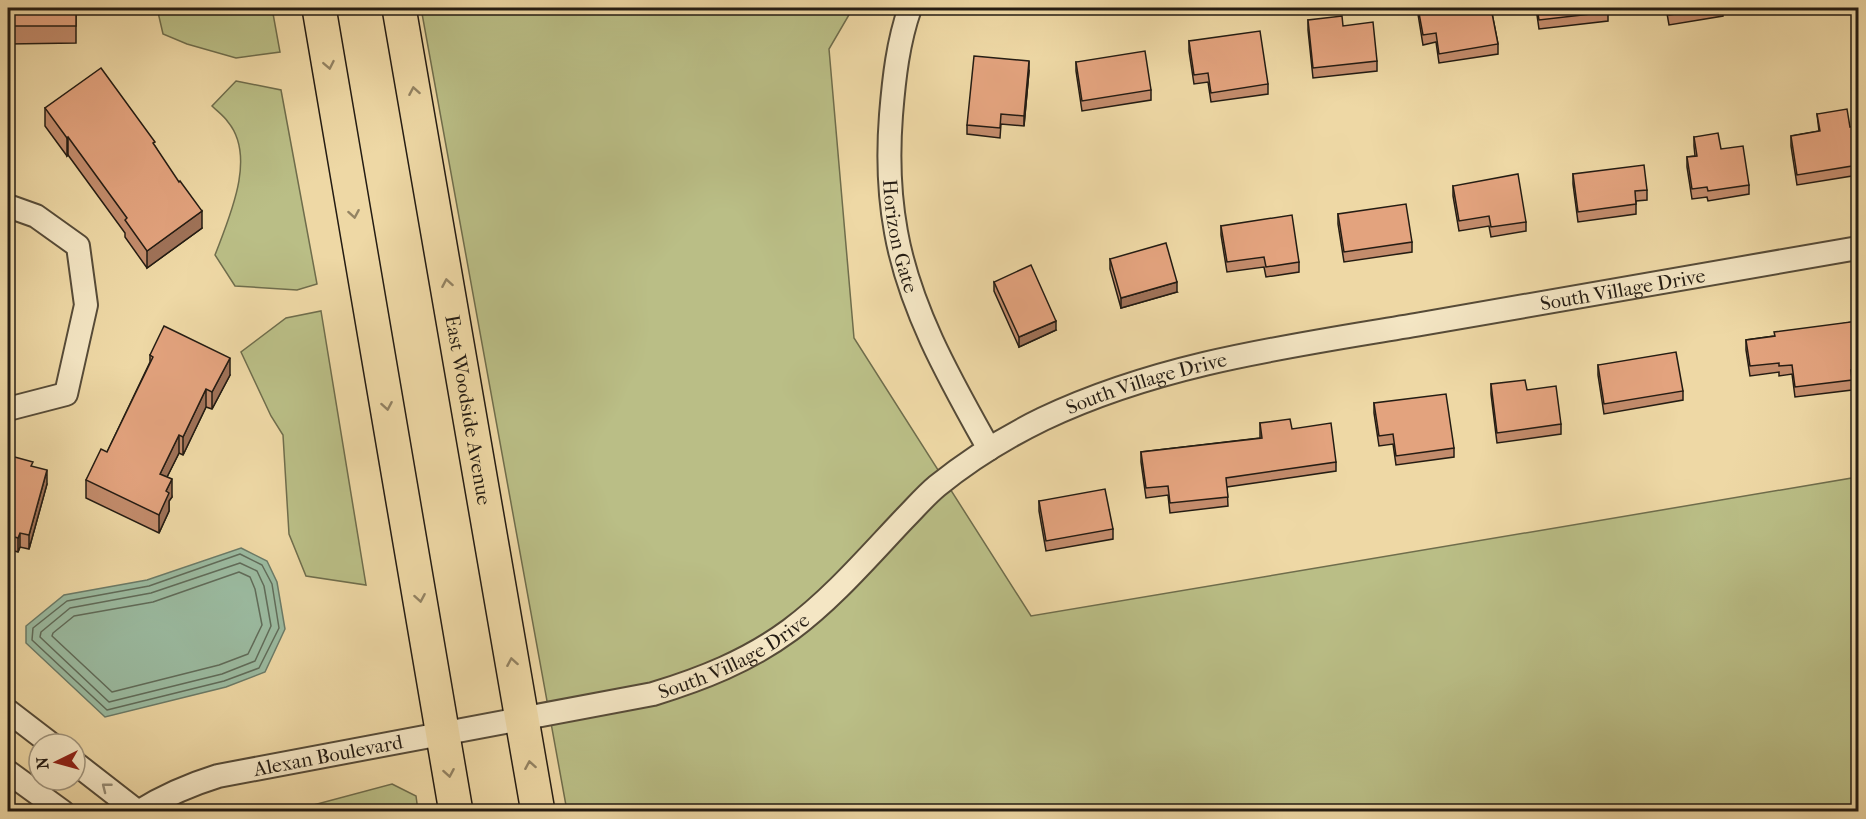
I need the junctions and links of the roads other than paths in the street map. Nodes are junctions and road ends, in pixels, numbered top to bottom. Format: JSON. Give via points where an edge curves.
{"nodes":[{"id":1,"x":319,"y":8,"type":"edge"},
{"id":2,"x":399,"y":8,"type":"edge"},
{"id":3,"x":910,"y":8,"type":"edge"},
{"id":4,"x":8,"y":206,"type":"edge"},
{"id":5,"x":1858,"y":248,"type":"edge"},
{"id":6,"x":8,"y":409,"type":"edge"},
{"id":7,"x":989,"y":449,"type":"junction"},
{"id":8,"x":8,"y":711,"type":"edge"},
{"id":9,"x":522,"y":719,"type":"junction"},
{"id":10,"x":35,"y":732,"type":"edge"},
{"id":11,"x":443,"y":734,"type":"junction"},
{"id":12,"x":8,"y":772,"type":"edge"},
{"id":13,"x":87,"y":772,"type":"edge"},
{"id":14,"x":63,"y":812,"type":"edge"},
{"id":15,"x":138,"y":812,"type":"edge"},
{"id":16,"x":456,"y":812,"type":"edge"},
{"id":17,"x":538,"y":812,"type":"edge"}],
"edges":[{"from":1,"to":11,"type":"main road","one_way":true},
{"from":9,"to":2,"type":"main road","name":"East Woodside Avenue","one_way":true},
{"from":3,"to":7,"type":"street","name":"Horizon Gate","via":[[894,79],[890,133],[896,234],[927,329]]},
{"from":4,"to":6,"type":"street","via":[[36,216],[78,246],[86,305],[66,394]]},
{"from":5,"to":7,"type":"street","name":"South Village Drive","via":[[1212,361],[1083,400]]},
{"from":7,"to":9,"type":"street","name":"South Village Drive","via":[[935,488],[831,595],[798,623],[739,662],[653,694]]},
{"from":8,"to":10,"type":"street"},
{"from":9,"to":11,"type":"street","name":"Alexan Boulevard"},
{"from":17,"to":9,"type":"main road","name":"East Woodside Avenue","one_way":true},
{"from":11,"to":15,"type":"street","name":"Alexan Boulevard","via":[[218,776],[190,784]]},
{"from":11,"to":16,"type":"main road","one_way":true},
{"from":12,"to":14,"type":"street"},
{"from":15,"to":13,"type":"street","one_way":true}]}
